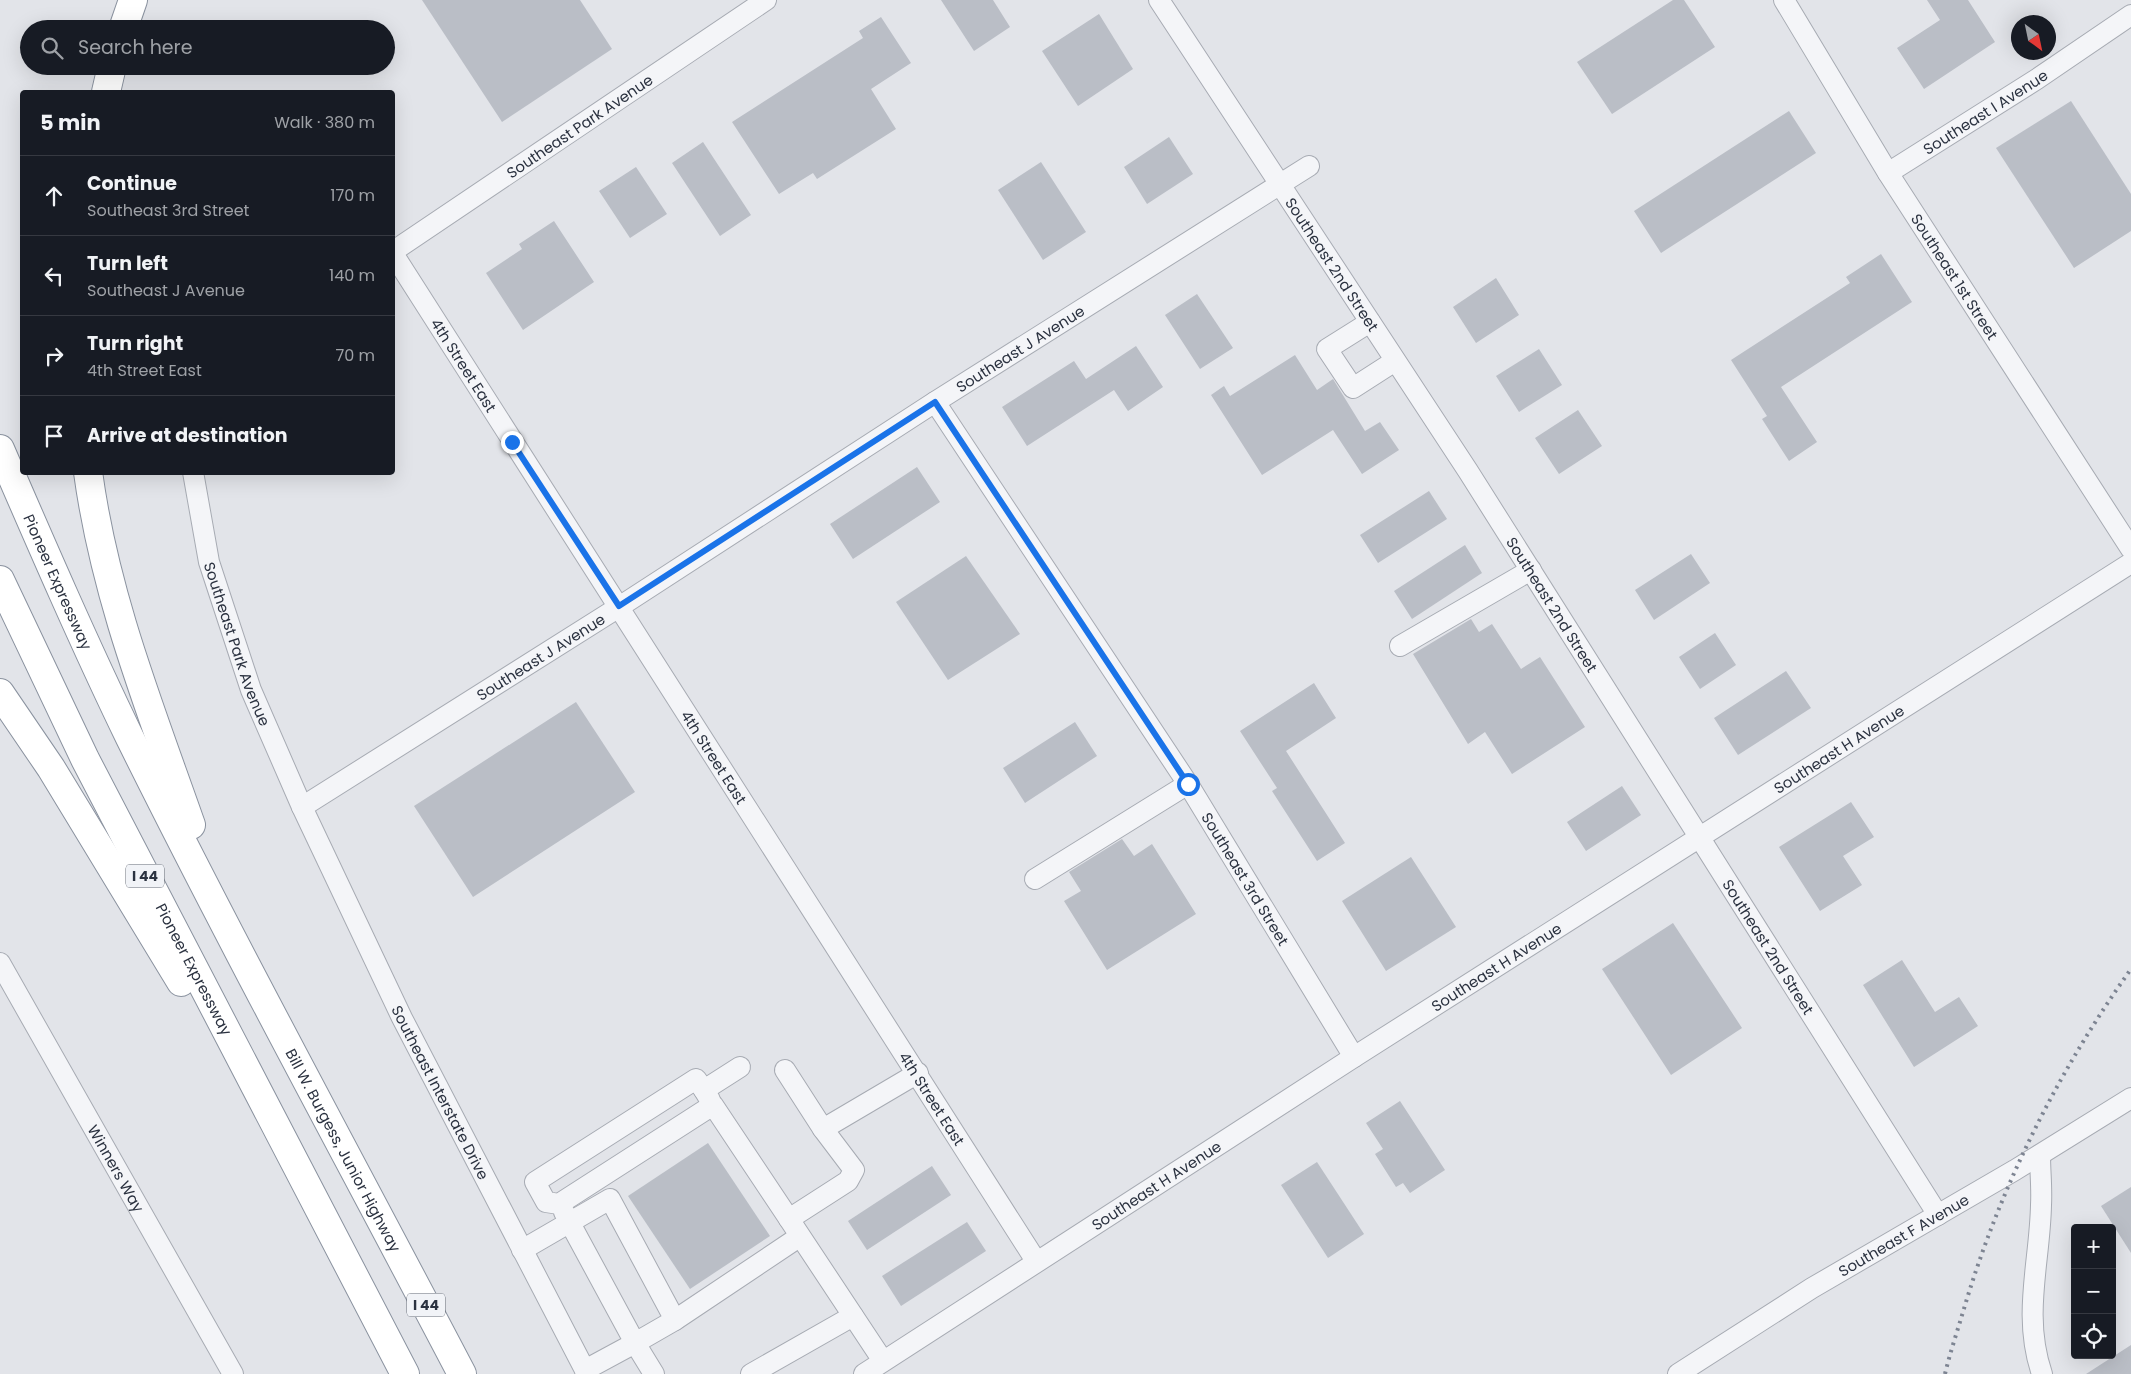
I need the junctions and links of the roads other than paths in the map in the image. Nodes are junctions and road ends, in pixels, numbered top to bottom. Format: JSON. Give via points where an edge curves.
{"nodes":[{"id":1,"x":133,"y":0,"type":"edge"},
{"id":2,"x":766,"y":0,"type":"edge"},
{"id":3,"x":1159,"y":0,"type":"edge"},
{"id":4,"x":1784,"y":0,"type":"edge"},
{"id":5,"x":2131,"y":15,"type":"edge"},
{"id":6,"x":126,"y":20,"type":"edge"},
{"id":7,"x":110,"y":75,"type":"edge"},
{"id":8,"x":106,"y":90,"type":"edge"},
{"id":9,"x":1309,"y":166,"type":"dead end"},
{"id":10,"x":1888,"y":173,"type":"junction"},
{"id":11,"x":1280,"y":185,"type":"junction"},
{"id":12,"x":395,"y":251,"type":"edge"},
{"id":13,"x":395,"y":255,"type":"edge"},
{"id":14,"x":1370,"y":322,"type":"junction"},
{"id":15,"x":1396,"y":361,"type":"junction"},
{"id":16,"x":935,"y":402,"type":"junction"},
{"id":17,"x":0,"y":449,"type":"edge"},
{"id":18,"x":89,"y":475,"type":"edge"},
{"id":19,"x":194,"y":475,"type":"edge"},
{"id":20,"x":2131,"y":549,"type":"edge"},
{"id":21,"x":2131,"y":563,"type":"edge"},
{"id":22,"x":1531,"y":570,"type":"junction"},
{"id":23,"x":0,"y":580,"type":"edge"},
{"id":24,"x":619,"y":606,"type":"junction"},
{"id":25,"x":1400,"y":646,"type":"dead end"},
{"id":26,"x":0,"y":693,"type":"edge"},
{"id":27,"x":1188,"y":784,"type":"junction"},
{"id":28,"x":302,"y":807,"type":"junction"},
{"id":29,"x":1699,"y":836,"type":"junction"},
{"id":30,"x":1035,"y":879,"type":"dead end"},
{"id":31,"x":227,"y":927,"type":"junction"},
{"id":32,"x":0,"y":963,"type":"edge"},
{"id":33,"x":1354,"y":1057,"type":"junction"},
{"id":34,"x":740,"y":1067,"type":"dead end"},
{"id":35,"x":785,"y":1070,"type":"dead end"},
{"id":36,"x":918,"y":1073,"type":"junction"},
{"id":37,"x":708,"y":1098,"type":"junction"},
{"id":38,"x":2131,"y":1098,"type":"edge"},
{"id":39,"x":823,"y":1128,"type":"junction"},
{"id":40,"x":2040,"y":1155,"type":"junction"},
{"id":41,"x":296,"y":1170,"type":"junction"},
{"id":42,"x":559,"y":1204,"type":"junction"},
{"id":43,"x":1938,"y":1215,"type":"junction"},
{"id":44,"x":789,"y":1219,"type":"junction"},
{"id":45,"x":570,"y":1222,"type":"junction"},
{"id":46,"x":799,"y":1237,"type":"junction"},
{"id":47,"x":522,"y":1250,"type":"junction"},
{"id":48,"x":1036,"y":1261,"type":"junction"},
{"id":49,"x":853,"y":1316,"type":"junction"},
{"id":50,"x":675,"y":1320,"type":"junction"},
{"id":51,"x":635,"y":1343,"type":"junction"},
{"id":52,"x":884,"y":1361,"type":"junction"},
{"id":53,"x":586,"y":1372,"type":"edge"},
{"id":54,"x":233,"y":1374,"type":"edge"},
{"id":55,"x":404,"y":1374,"type":"edge"},
{"id":56,"x":462,"y":1374,"type":"edge"},
{"id":57,"x":654,"y":1374,"type":"edge"},
{"id":58,"x":751,"y":1374,"type":"edge"},
{"id":59,"x":864,"y":1374,"type":"edge"},
{"id":60,"x":1678,"y":1374,"type":"edge"},
{"id":61,"x":2042,"y":1374,"type":"edge"}],
"edges":[{"from":1,"to":6,"type":"highway"},
{"from":2,"to":12,"type":"street","name":"Southeast Park Avenue"},
{"from":3,"to":11,"type":"street","name":"Southeast 2nd Street"},
{"from":4,"to":10,"type":"street","name":"Southeast 1st Street"},
{"from":5,"to":10,"type":"street","name":"Southeast I Avenue"},
{"from":7,"to":8,"type":"highway"},
{"from":9,"to":11,"type":"street","name":"Southeast J Avenue"},
{"from":10,"to":20,"type":"street","name":"Southeast 1st Street"},
{"from":11,"to":14,"type":"street","name":"Southeast 2nd Street"},
{"from":11,"to":16,"type":"street","name":"Southeast J Avenue"},
{"from":13,"to":24,"type":"street","name":"4th Street East"},
{"from":14,"to":15,"type":"street","name":"Southeast 2nd Street"},
{"from":14,"to":15,"type":"street","via":[[1327,349],[1353,388]]},
{"from":15,"to":22,"type":"street","name":"Southeast 2nd Street"},
{"from":16,"to":24,"type":"street","name":"Southeast J Avenue"},
{"from":16,"to":27,"type":"street","name":"Southeast 3rd Street"},
{"from":17,"to":31,"type":"highway","name":"Pioneer Expressway","number":"I 44","via":[[130,736]]},
{"from":18,"to":31,"type":"highway","via":[[106,573],[124,636]]},
{"from":19,"to":28,"type":"street","name":"Southeast Park Avenue","via":[[209,562],[251,690]]},
{"from":21,"to":29,"type":"street","name":"Southeast H Avenue"},
{"from":22,"to":25,"type":"street"},
{"from":22,"to":29,"type":"street","name":"Southeast 2nd Street"},
{"from":23,"to":41,"type":"highway","name":"Pioneer Expressway","number":"I 44","via":[[85,759]]},
{"from":24,"to":28,"type":"street","name":"Southeast J Avenue"},
{"from":24,"to":36,"type":"street","name":"4th Street East"},
{"from":26,"to":41,"type":"highway","via":[[51,768]]},
{"from":27,"to":30,"type":"street"},
{"from":27,"to":33,"type":"street","name":"Southeast 3rd Street"},
{"from":28,"to":47,"type":"street","name":"Southeast Interstate Drive","via":[[402,1018]]},
{"from":29,"to":33,"type":"street","name":"Southeast H Avenue"},
{"from":29,"to":43,"type":"street","name":"Southeast 2nd Street"},
{"from":31,"to":56,"type":"highway","name":"Bill W. Burgess, Junior Highway","number":"I 44"},
{"from":32,"to":54,"type":"street","name":"Winners Way"},
{"from":33,"to":48,"type":"street","name":"Southeast H Avenue"},
{"from":34,"to":37,"type":"street"},
{"from":35,"to":39,"type":"street"},
{"from":36,"to":39,"type":"street"},
{"from":36,"to":48,"type":"street","name":"4th Street East"},
{"from":37,"to":42,"type":"street"},
{"from":37,"to":42,"type":"street","via":[[696,1079],[535,1182],[546,1202]]},
{"from":37,"to":44,"type":"street"},
{"from":38,"to":40,"type":"street","name":"Southeast F Avenue"},
{"from":39,"to":44,"type":"street","via":[[854,1170],[848,1181]]},
{"from":40,"to":43,"type":"street","name":"Southeast F Avenue"},
{"from":40,"to":61,"type":"street","via":[[2042,1206],[2032,1284],[2034,1332]]},
{"from":41,"to":55,"type":"highway","number":"I 44"},
{"from":42,"to":45,"type":"street"},
{"from":43,"to":60,"type":"street","name":"Southeast F Avenue","via":[[1812,1288]]},
{"from":44,"to":46,"type":"street"},
{"from":45,"to":47,"type":"street"},
{"from":45,"to":50,"type":"street","via":[[610,1199]]},
{"from":45,"to":51,"type":"street"},
{"from":46,"to":49,"type":"street"},
{"from":46,"to":50,"type":"street"},
{"from":47,"to":53,"type":"street","name":"Southeast Interstate Drive"},
{"from":48,"to":52,"type":"street","name":"Southeast H Avenue"},
{"from":49,"to":52,"type":"street"},
{"from":49,"to":58,"type":"street"},
{"from":50,"to":51,"type":"street"},
{"from":51,"to":53,"type":"street"},
{"from":51,"to":57,"type":"street"},
{"from":52,"to":59,"type":"street","name":"Southeast H Avenue"}]}
